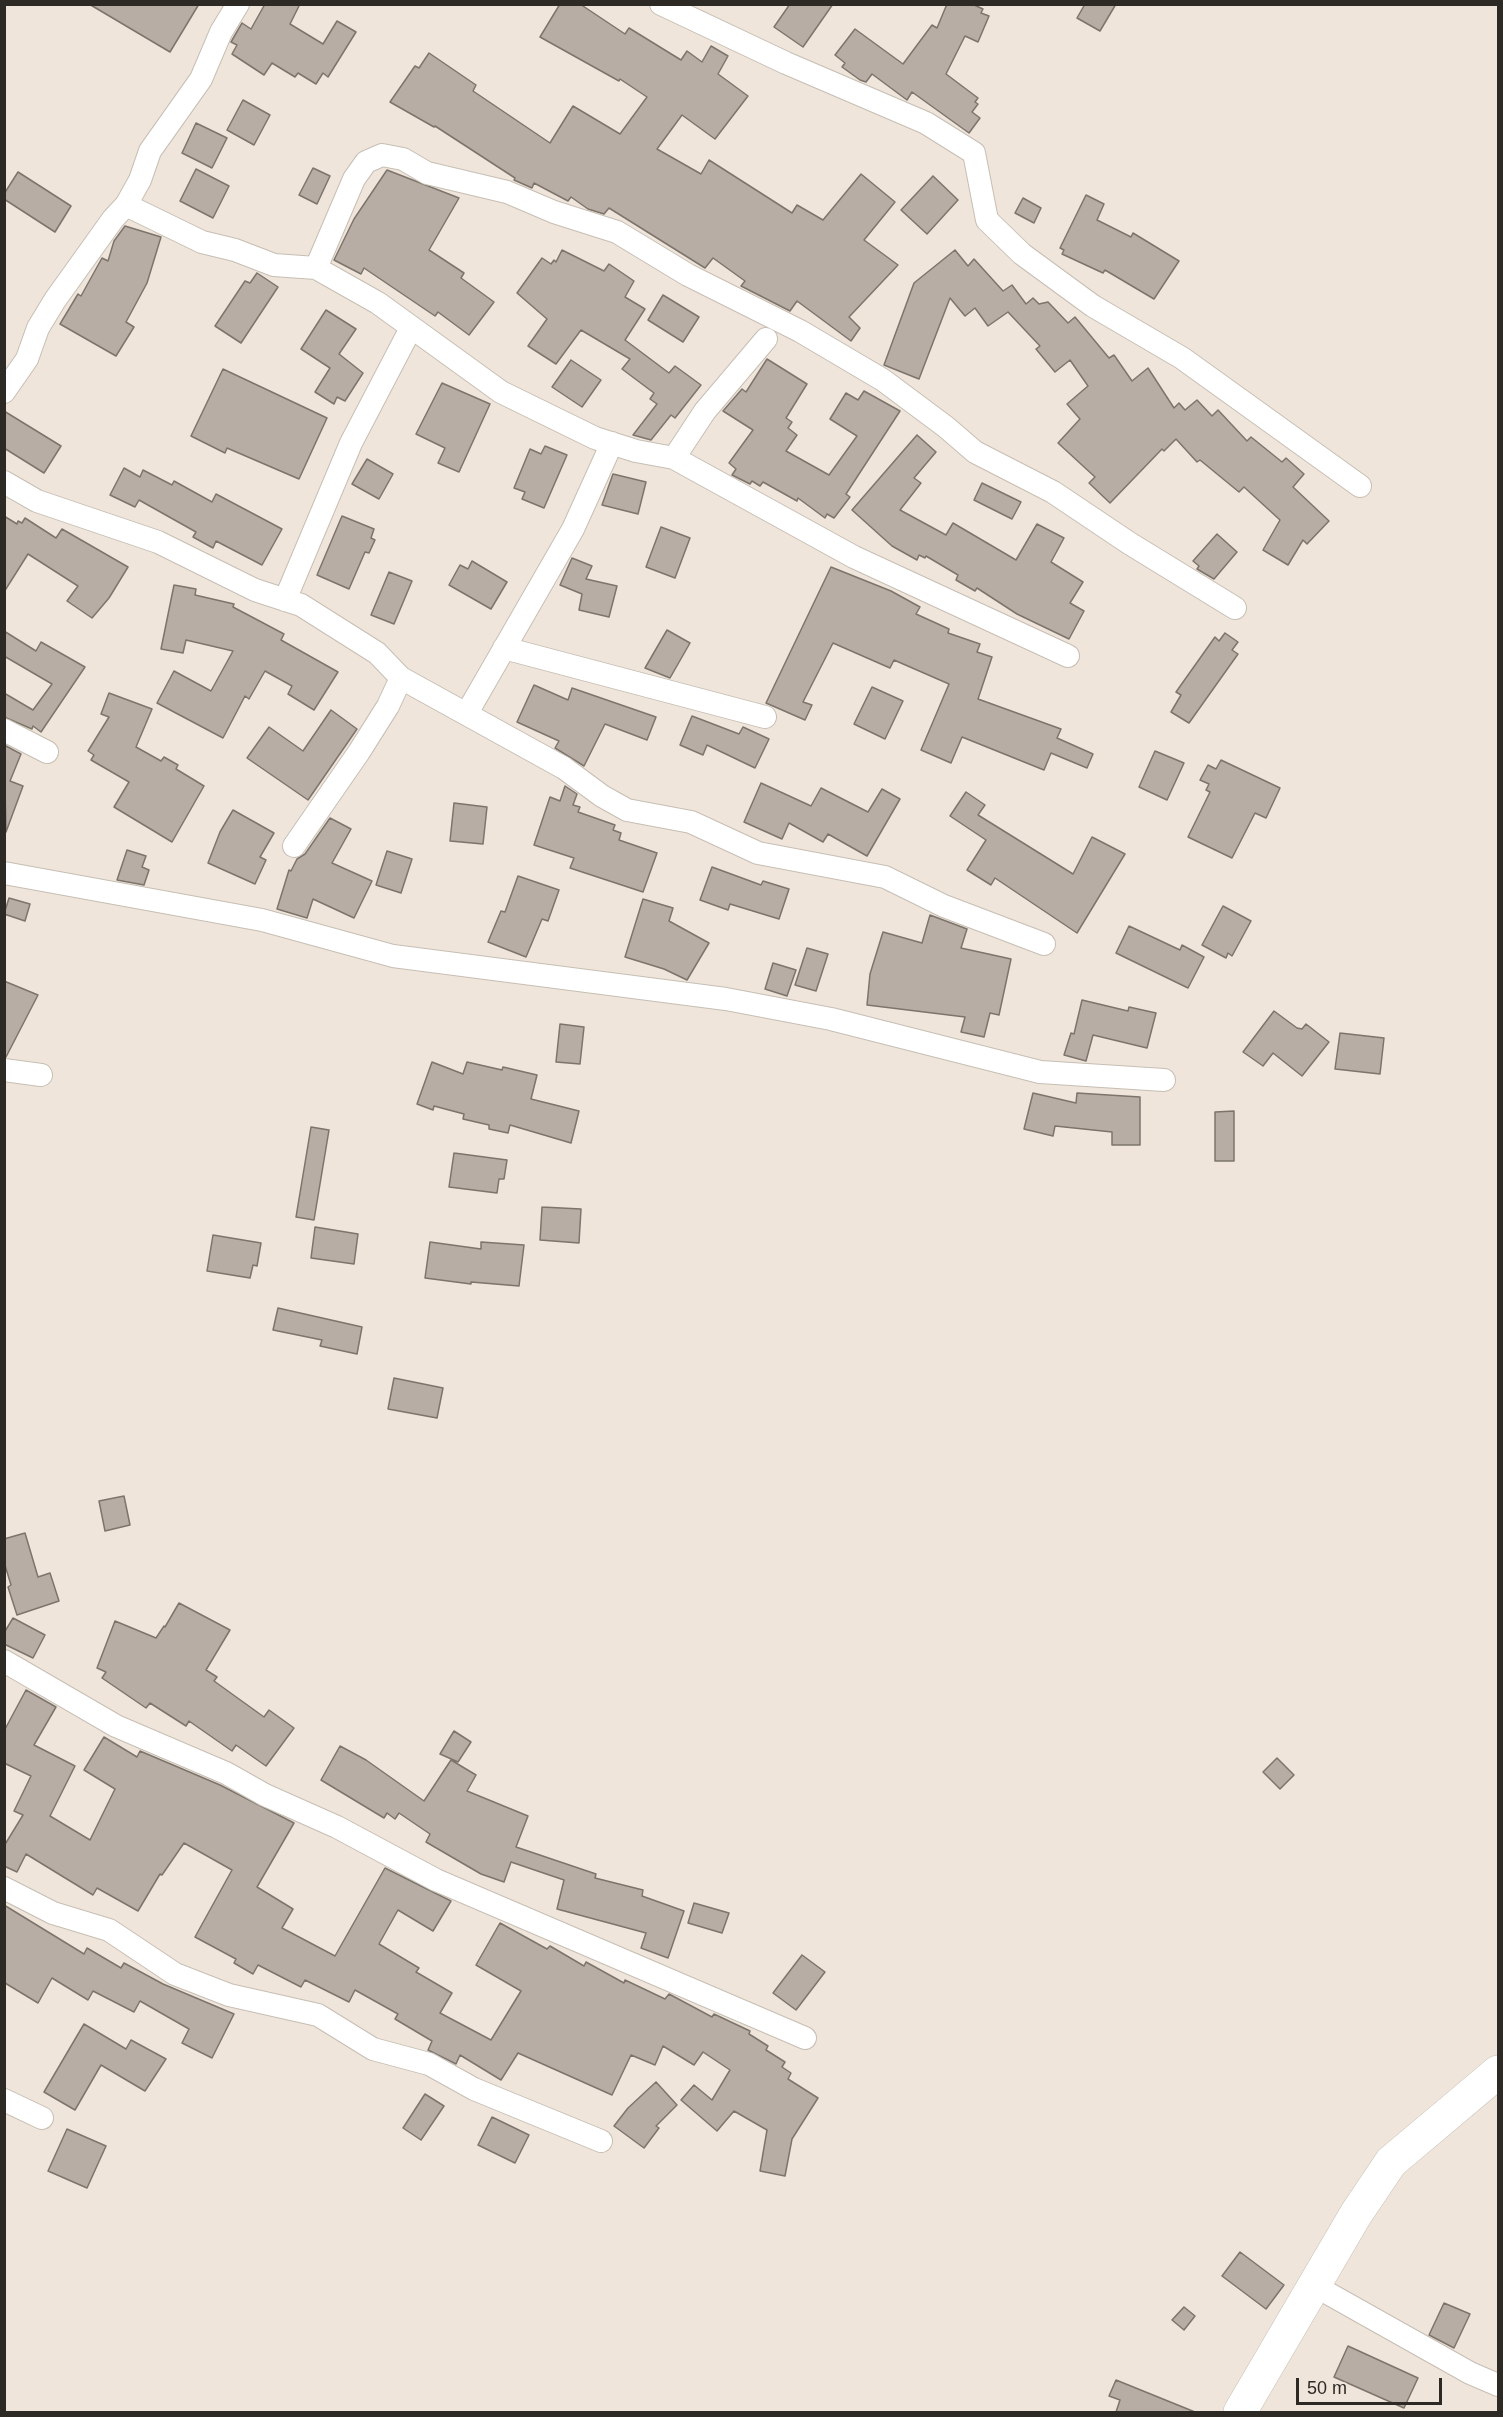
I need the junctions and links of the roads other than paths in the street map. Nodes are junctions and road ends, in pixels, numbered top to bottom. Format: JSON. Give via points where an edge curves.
{"nodes":[{"id":1,"x":238,"y":4,"type":"edge"},
{"id":2,"x":660,"y":4,"type":"edge"},
{"id":3,"x":126,"y":205,"type":"junction"},
{"id":4,"x":316,"y":268,"type":"junction"},
{"id":5,"x":411,"y":328,"type":"junction"},
{"id":6,"x":766,"y":339,"type":"dead end"},
{"id":7,"x":4,"y":392,"type":"edge"},
{"id":8,"x":612,"y":443,"type":"junction"},
{"id":9,"x":674,"y":458,"type":"junction"},
{"id":10,"x":4,"y":482,"type":"edge"},
{"id":11,"x":1360,"y":486,"type":"dead end"},
{"id":12,"x":285,"y":600,"type":"junction"},
{"id":13,"x":1235,"y":608,"type":"dead end"},
{"id":14,"x":504,"y":648,"type":"junction"},
{"id":15,"x":1068,"y":656,"type":"dead end"},
{"id":16,"x":402,"y":678,"type":"junction"},
{"id":17,"x":466,"y":713,"type":"junction"},
{"id":18,"x":765,"y":717,"type":"dead end"},
{"id":19,"x":4,"y":730,"type":"edge"},
{"id":20,"x":47,"y":752,"type":"dead end"},
{"id":21,"x":294,"y":846,"type":"dead end"},
{"id":22,"x":4,"y":873,"type":"edge"},
{"id":23,"x":1044,"y":944,"type":"dead end"},
{"id":24,"x":4,"y":1070,"type":"edge"},
{"id":25,"x":41,"y":1075,"type":"dead end"},
{"id":26,"x":1164,"y":1080,"type":"dead end"},
{"id":27,"x":4,"y":1661,"type":"edge"},
{"id":28,"x":4,"y":1888,"type":"edge"},
{"id":29,"x":805,"y":2038,"type":"dead end"},
{"id":30,"x":1498,"y":2072,"type":"edge"},
{"id":31,"x":4,"y":2100,"type":"edge"},
{"id":32,"x":42,"y":2118,"type":"dead end"},
{"id":33,"x":602,"y":2141,"type":"dead end"},
{"id":34,"x":1314,"y":2286,"type":"junction"},
{"id":35,"x":1498,"y":2385,"type":"edge"},
{"id":36,"x":1240,"y":2412,"type":"edge"}],
"edges":[{"from":1,"to":3,"type":"street","via":[[201,79],[150,151]]},
{"from":2,"to":11,"type":"street","via":[[926,123],[974,153],[987,220],[1022,254],[1093,306],[1182,358]]},
{"from":3,"to":4,"type":"street","via":[[202,243],[274,265]]},
{"from":3,"to":7,"type":"street","via":[[55,300],[38,328],[27,359]]},
{"from":4,"to":5,"type":"street","via":[[378,303]]},
{"from":4,"to":13,"type":"street","via":[[354,179],[366,162],[382,155],[403,159],[427,174],[507,192],[554,212],[617,231],[688,275],[800,331],[883,380],[975,452],[1053,492]]},
{"from":5,"to":8,"type":"street","via":[[501,392]]},
{"from":5,"to":12,"type":"street","via":[[351,443]]},
{"from":6,"to":9,"type":"street","via":[[705,411]]},
{"from":8,"to":9,"type":"street"},
{"from":8,"to":14,"type":"street","via":[[573,529]]},
{"from":9,"to":15,"type":"street","via":[[854,557]]},
{"from":10,"to":12,"type":"street","via":[[37,501],[158,542],[255,590]]},
{"from":12,"to":16,"type":"street","via":[[301,605],[377,653]]},
{"from":14,"to":17,"type":"street"},
{"from":14,"to":18,"type":"street"},
{"from":16,"to":17,"type":"street"},
{"from":16,"to":21,"type":"street","via":[[365,742]]},
{"from":17,"to":23,"type":"street","via":[[564,768],[627,810],[691,822],[758,853],[885,877],[944,906]]},
{"from":19,"to":20,"type":"street"},
{"from":22,"to":26,"type":"street","via":[[262,920],[393,956],[715,997],[831,1019],[1041,1072]]},
{"from":24,"to":25,"type":"street"},
{"from":27,"to":29,"type":"street","via":[[116,1726],[226,1773],[436,1880]]},
{"from":28,"to":33,"type":"street","via":[[53,1913],[109,1930],[175,1974],[229,1995],[318,2015],[372,2049],[429,2064],[474,2089]]},
{"from":30,"to":34,"type":"street","via":[[1391,2162]]},
{"from":31,"to":32,"type":"street"},
{"from":34,"to":35,"type":"street"},
{"from":34,"to":36,"type":"street"}]}
